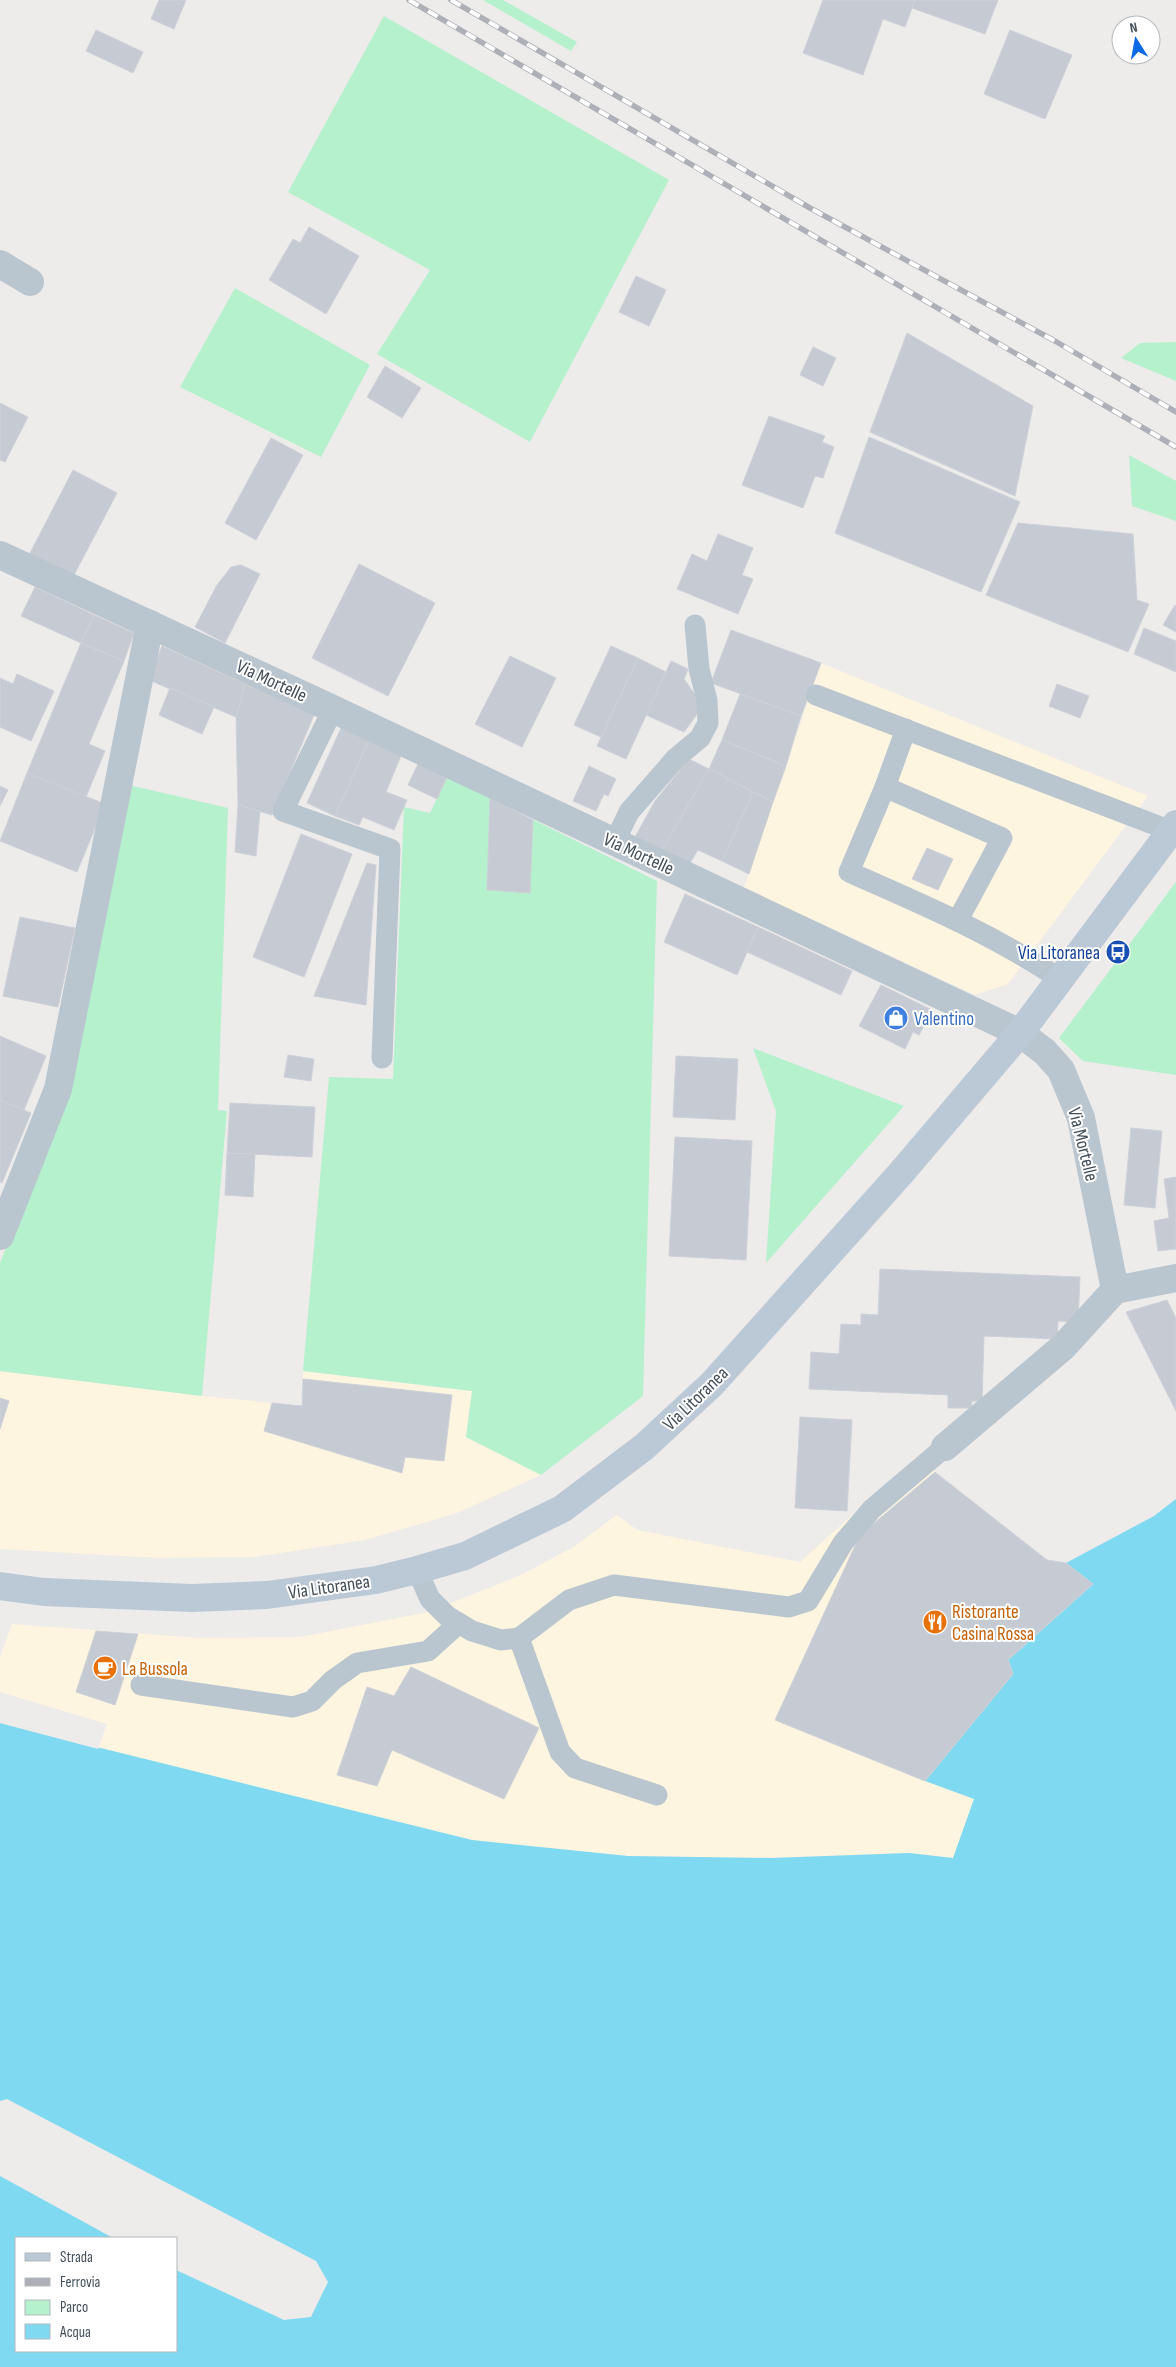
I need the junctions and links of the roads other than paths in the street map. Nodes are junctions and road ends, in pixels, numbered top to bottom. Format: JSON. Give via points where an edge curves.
{"nodes":[{"id":1,"x":0,"y":264,"type":"edge"},
{"id":2,"x":30,"y":282,"type":"dead end"},
{"id":3,"x":0,"y":555,"type":"edge"},
{"id":4,"x":150,"y":624,"type":"junction"},
{"id":5,"x":695,"y":625,"type":"dead end"},
{"id":6,"x":816,"y":695,"type":"dead end"},
{"id":7,"x":333,"y":709,"type":"junction"},
{"id":8,"x":906,"y":729,"type":"junction"},
{"id":9,"x":885,"y":787,"type":"junction"},
{"id":10,"x":1173,"y":827,"type":"edge"},
{"id":11,"x":615,"y":841,"type":"junction"},
{"id":12,"x":958,"y":920,"type":"junction"},
{"id":13,"x":1061,"y":980,"type":"junction"},
{"id":14,"x":1020,"y":1033,"type":"junction"},
{"id":15,"x":382,"y":1058,"type":"dead end"},
{"id":16,"x":0,"y":1236,"type":"edge"},
{"id":17,"x":1176,"y":1278,"type":"edge"},
{"id":18,"x":1116,"y":1290,"type":"junction"},
{"id":19,"x":945,"y":1447,"type":"joint"},
{"id":20,"x":417,"y":1570,"type":"junction"},
{"id":21,"x":0,"y":1586,"type":"edge"},
{"id":22,"x":459,"y":1623,"type":"junction"},
{"id":23,"x":519,"y":1638,"type":"junction"},
{"id":24,"x":140,"y":1685,"type":"dead end"},
{"id":25,"x":657,"y":1794,"type":"dead end"}],
"edges":[{"from":1,"to":2,"type":"street"},
{"from":3,"to":4,"type":"street","name":"Via Mortelle"},
{"from":4,"to":7,"type":"street","name":"Via Mortelle"},
{"from":4,"to":16,"type":"street","via":[[58,1089]]},
{"from":5,"to":11,"type":"lane","via":[[708,723],[700,738],[676,758],[630,812]]},
{"from":6,"to":8,"type":"lane"},
{"from":7,"to":11,"type":"street","name":"Via Mortelle"},
{"from":7,"to":15,"type":"lane","via":[[283,811],[390,850]]},
{"from":8,"to":9,"type":"lane"},
{"from":8,"to":10,"type":"lane"},
{"from":9,"to":12,"type":"lane","via":[[849,872]]},
{"from":9,"to":12,"type":"lane","via":[[1002,838]]},
{"from":10,"to":13,"type":"street","name":"Via Litoranea"},
{"from":11,"to":14,"type":"street","name":"Via Mortelle"},
{"from":12,"to":13,"type":"lane","via":[[1025,956]]},
{"from":13,"to":14,"type":"street","name":"Via Litoranea"},
{"from":14,"to":18,"type":"street","name":"Via Mortelle","via":[[1045,1052],[1061,1070],[1081,1118]]},
{"from":14,"to":20,"type":"street","name":"Via Litoranea","via":[[907,1166],[712,1384],[644,1447],[562,1509],[465,1556]]},
{"from":17,"to":18,"type":"street"},
{"from":18,"to":19,"type":"street","via":[[1064,1348]]},
{"from":19,"to":23,"type":"lane","via":[[872,1509],[843,1543],[808,1601],[789,1607],[614,1585],[568,1600]]},
{"from":20,"to":21,"type":"street","name":"Via Litoranea","via":[[376,1580],[267,1595],[192,1598],[44,1592]]},
{"from":20,"to":22,"type":"lane","via":[[430,1599]]},
{"from":22,"to":23,"type":"lane","via":[[472,1631],[501,1640]]},
{"from":22,"to":24,"type":"lane","via":[[428,1651],[356,1663],[312,1701],[293,1707]]},
{"from":23,"to":25,"type":"lane","via":[[560,1752],[575,1768]]}]}
